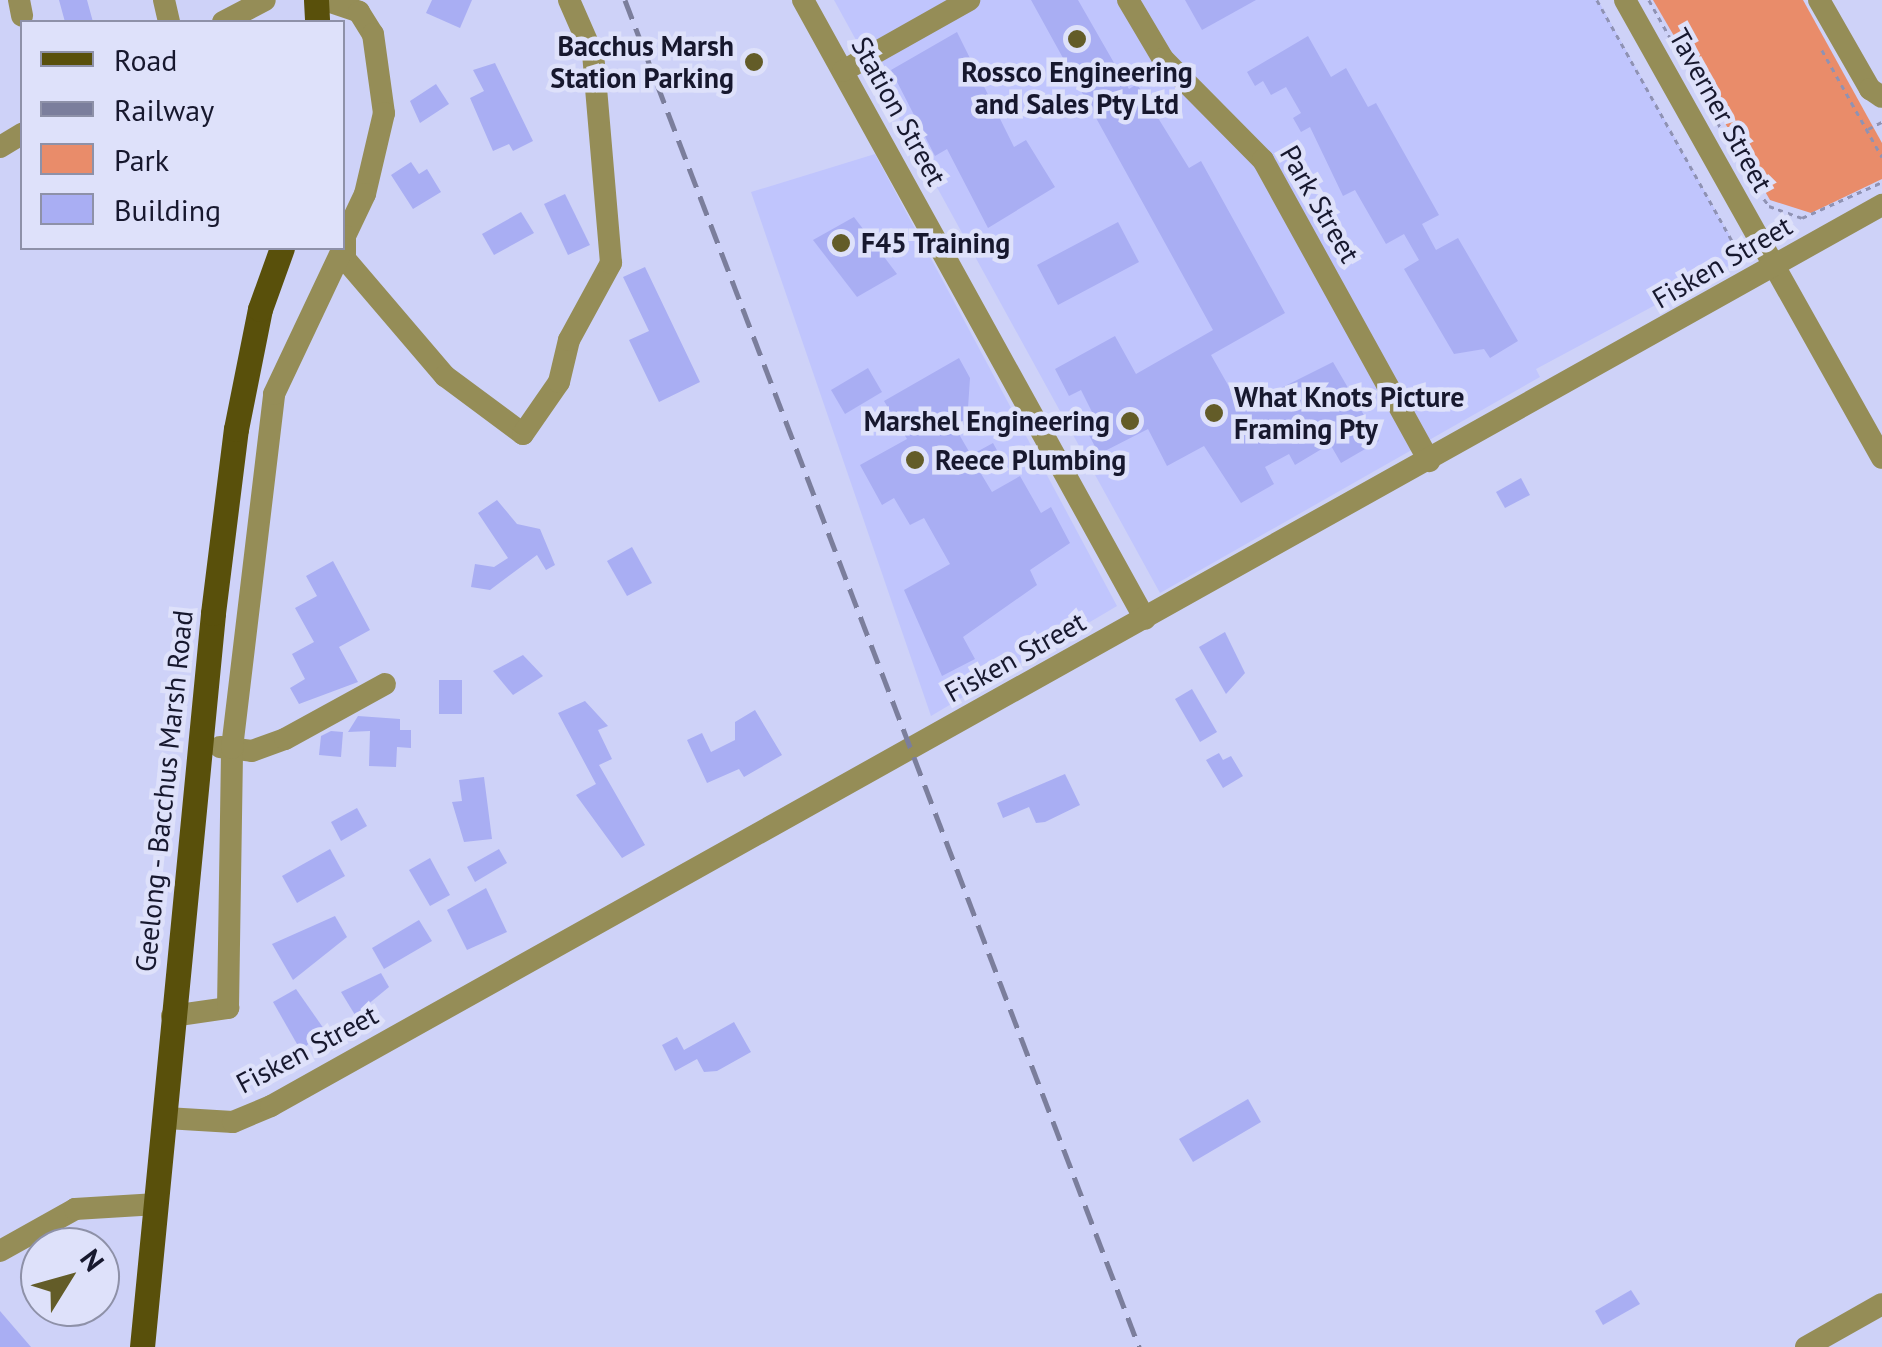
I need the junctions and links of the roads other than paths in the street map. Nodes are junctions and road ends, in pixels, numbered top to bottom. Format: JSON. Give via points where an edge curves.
{"nodes":[{"id":1,"x":265,"y":0,"type":"edge"},
{"id":2,"x":325,"y":0,"type":"edge"},
{"id":3,"x":570,"y":0,"type":"edge"},
{"id":4,"x":803,"y":0,"type":"edge"},
{"id":5,"x":969,"y":0,"type":"edge"},
{"id":6,"x":1128,"y":0,"type":"edge"},
{"id":7,"x":1625,"y":0,"type":"edge"},
{"id":8,"x":1819,"y":0,"type":"edge"},
{"id":9,"x":362,"y":6,"type":"edge"},
{"id":10,"x":227,"y":20,"type":"edge"},
{"id":11,"x":843,"y":72,"type":"junction"},
{"id":12,"x":1882,"y":96,"type":"edge"},
{"id":13,"x":1882,"y":205,"type":"edge"},
{"id":14,"x":345,"y":243,"type":"edge"},
{"id":15,"x":281,"y":250,"type":"edge"},
{"id":16,"x":342,"y":250,"type":"edge"},
{"id":17,"x":344,"y":250,"type":"edge"},
{"id":18,"x":1774,"y":266,"type":"junction"},
{"id":19,"x":1882,"y":458,"type":"edge"},
{"id":20,"x":1429,"y":461,"type":"junction"},
{"id":21,"x":1145,"y":619,"type":"junction"},
{"id":22,"x":386,"y":684,"type":"dead end"},
{"id":23,"x":198,"y":744,"type":"junction"},
{"id":24,"x":232,"y":748,"type":"junction"},
{"id":25,"x":172,"y":1016,"type":"junction"},
{"id":26,"x":166,"y":1118,"type":"junction"},
{"id":27,"x":158,"y":1204,"type":"junction"},
{"id":28,"x":0,"y":1251,"type":"edge"},
{"id":29,"x":1882,"y":1304,"type":"edge"},
{"id":30,"x":142,"y":1347,"type":"edge"},
{"id":31,"x":1806,"y":1347,"type":"edge"}],
"edges":[{"from":1,"to":10,"type":"street"},
{"from":2,"to":9,"type":"street"},
{"from":3,"to":17,"type":"street","via":[[593,55],[611,263],[538,418],[522,434],[446,376],[352,270]]},
{"from":4,"to":11,"type":"street","name":"Station Street"},
{"from":5,"to":11,"type":"street"},
{"from":6,"to":20,"type":"street","name":"Park Street","via":[[1162,59],[1263,160]]},
{"from":7,"to":18,"type":"street","name":"Taverner Street"},
{"from":8,"to":12,"type":"street","via":[[1870,89]]},
{"from":9,"to":14,"type":"street","via":[[373,34],[384,113],[366,194]]},
{"from":11,"to":21,"type":"street","name":"Station Street"},
{"from":13,"to":18,"type":"street","name":"Fisken Street"},
{"from":15,"to":23,"type":"main road","name":"Geelong - Bacchus Marsh Road","via":[[260,309],[236,429]]},
{"from":16,"to":24,"type":"street","via":[[274,394]]},
{"from":18,"to":19,"type":"street","name":"Taverner Street"},
{"from":18,"to":20,"type":"street","name":"Fisken Street"},
{"from":20,"to":21,"type":"street","name":"Fisken Street"},
{"from":21,"to":26,"type":"street","name":"Fisken Street","via":[[271,1106],[232,1122]]},
{"from":22,"to":24,"type":"street","via":[[285,739]]},
{"from":23,"to":24,"type":"street"},
{"from":23,"to":25,"type":"main road","name":"Geelong - Bacchus Marsh Road"},
{"from":24,"to":25,"type":"street","via":[[228,1008]]},
{"from":25,"to":26,"type":"main road","name":"Geelong - Bacchus Marsh Road"},
{"from":26,"to":27,"type":"main road","name":"Geelong - Bacchus Marsh Road"},
{"from":27,"to":28,"type":"street","via":[[75,1209]]},
{"from":27,"to":30,"type":"main road","name":"Geelong - Bacchus Marsh Road"},
{"from":29,"to":31,"type":"street"}]}
